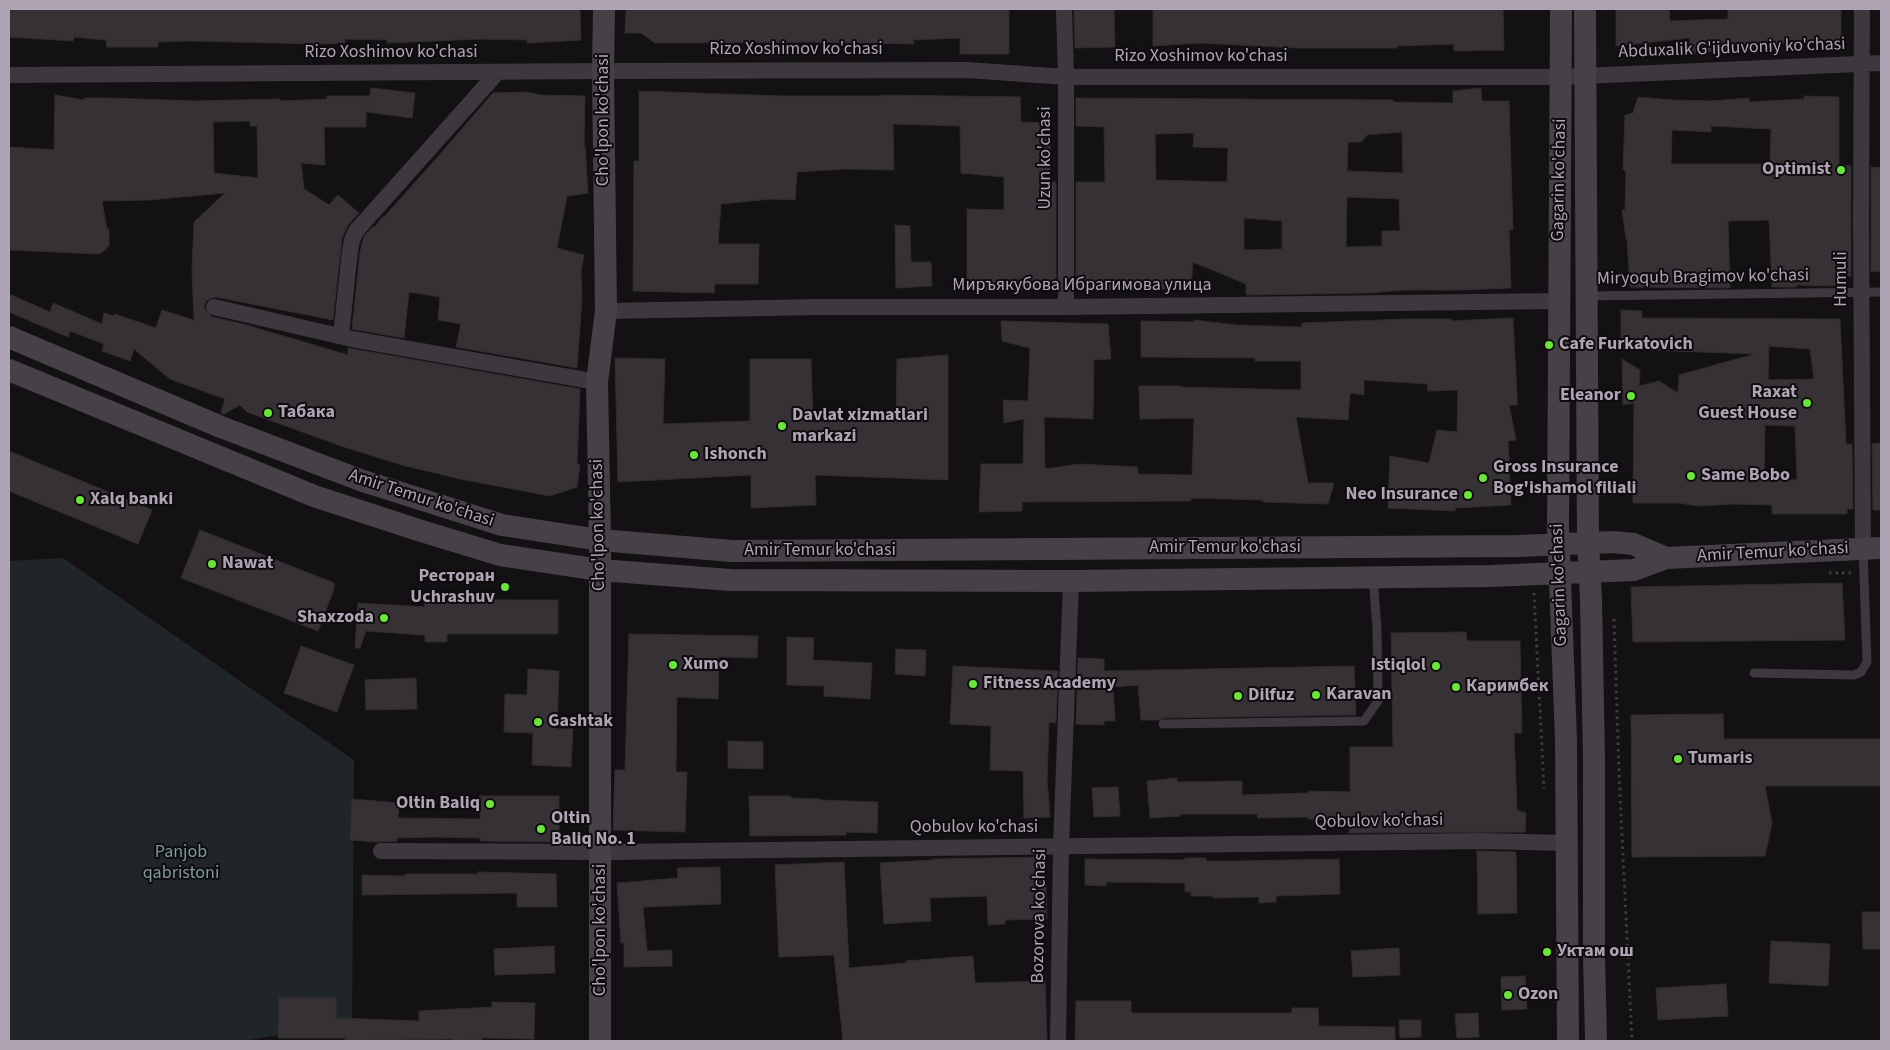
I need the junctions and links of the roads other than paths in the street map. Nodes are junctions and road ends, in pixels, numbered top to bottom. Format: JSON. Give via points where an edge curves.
{"nodes":[{"id":1,"x":604,"y":9,"type":"edge"},
{"id":2,"x":1064,"y":9,"type":"edge"},
{"id":3,"x":1561,"y":9,"type":"edge"},
{"id":4,"x":1585,"y":9,"type":"edge"},
{"id":5,"x":1862,"y":9,"type":"edge"},
{"id":6,"x":1863,"y":64,"type":"junction"},
{"id":7,"x":1881,"y":64,"type":"edge"},
{"id":8,"x":603,"y":71,"type":"junction"},
{"id":9,"x":497,"y":72,"type":"junction"},
{"id":10,"x":9,"y":75,"type":"edge"},
{"id":11,"x":1584,"y":76,"type":"junction"},
{"id":12,"x":1066,"y":77,"type":"junction"},
{"id":13,"x":1561,"y":77,"type":"junction"},
{"id":14,"x":1862,"y":291,"type":"junction"},
{"id":15,"x":1881,"y":292,"type":"edge"},
{"id":16,"x":1586,"y":296,"type":"junction"},
{"id":17,"x":1558,"y":301,"type":"junction"},
{"id":18,"x":214,"y":307,"type":"dead end"},
{"id":19,"x":1066,"y":307,"type":"junction"},
{"id":20,"x":606,"y":311,"type":"junction"},
{"id":21,"x":341,"y":336,"type":"junction"},
{"id":22,"x":9,"y":337,"type":"edge"},
{"id":23,"x":9,"y":370,"type":"edge"},
{"id":24,"x":597,"y":382,"type":"junction"},
{"id":25,"x":600,"y":540,"type":"junction"},
{"id":26,"x":1588,"y":543,"type":"junction"},
{"id":27,"x":1558,"y":544,"type":"junction"},
{"id":28,"x":1872,"y":548,"type":"edge"},
{"id":29,"x":1666,"y":558,"type":"junction"},
{"id":30,"x":600,"y":570,"type":"junction"},
{"id":31,"x":1589,"y":572,"type":"junction"},
{"id":32,"x":1559,"y":574,"type":"junction"},
{"id":33,"x":1373,"y":578,"type":"junction"},
{"id":34,"x":1071,"y":581,"type":"junction"},
{"id":35,"x":1754,"y":673,"type":"dead end"},
{"id":36,"x":1163,"y":724,"type":"dead end"},
{"id":37,"x":1567,"y":843,"type":"junction"},
{"id":38,"x":1061,"y":847,"type":"junction"},
{"id":39,"x":381,"y":852,"type":"dead end"},
{"id":40,"x":602,"y":852,"type":"junction"},
{"id":41,"x":600,"y":1041,"type":"edge"},
{"id":42,"x":1058,"y":1041,"type":"edge"},
{"id":43,"x":1568,"y":1041,"type":"edge"},
{"id":44,"x":1596,"y":1041,"type":"edge"}],
"edges":[{"from":1,"to":8,"type":"main road","name":"Cho'lpon ko'chasi"},
{"from":2,"to":12,"type":"street","name":"Uzun ko'chasi"},
{"from":3,"to":13,"type":"main road","name":"Gagarin ko'chasi"},
{"from":4,"to":11,"type":"main road","name":"Gagarin ko'chasi"},
{"from":5,"to":6,"type":"street","name":"Humuli"},
{"from":6,"to":7,"type":"street","name":"Abduxalik G'ijduvoniy ko'chasi"},
{"from":6,"to":11,"type":"street","name":"Abduxalik G'ijduvoniy ko'chasi"},
{"from":6,"to":14,"type":"street","name":"Humuli"},
{"from":8,"to":9,"type":"street","name":"Rizo Xoshimov ko'chasi"},
{"from":8,"to":12,"type":"street","name":"Rizo Xoshimov ko'chasi","via":[[967,70]]},
{"from":8,"to":20,"type":"main road","name":"Cho'lpon ko'chasi"},
{"from":9,"to":10,"type":"street","name":"Rizo Xoshimov ko'chasi"},
{"from":9,"to":21,"type":"street","via":[[356,231],[350,252]]},
{"from":11,"to":13,"type":"street","name":"Rizo Xoshimov ko'chasi"},
{"from":11,"to":16,"type":"main road","name":"Gagarin ko'chasi"},
{"from":12,"to":13,"type":"street","name":"Rizo Xoshimov ko'chasi"},
{"from":12,"to":19,"type":"street","name":"Uzun ko'chasi"},
{"from":13,"to":17,"type":"main road","name":"Gagarin ko'chasi"},
{"from":14,"to":15,"type":"lane","name":"Miryoqub Bragimov ko'chasi"},
{"from":14,"to":16,"type":"lane","name":"Miryoqub Bragimov ko'chasi"},
{"from":14,"to":28,"type":"street","name":"Humuli"},
{"from":16,"to":26,"type":"main road","name":"Gagarin ko'chasi"},
{"from":17,"to":19,"type":"street","name":"Миръякубова Ибрагимова улица"},
{"from":17,"to":27,"type":"main road","name":"Gagarin ko'chasi"},
{"from":18,"to":21,"type":"street"},
{"from":19,"to":20,"type":"street","name":"Миръякубова Ибрагимова улица"},
{"from":20,"to":24,"type":"main road","name":"Cho'lpon ko'chasi"},
{"from":21,"to":24,"type":"street"},
{"from":22,"to":25,"type":"main road","name":"Amir Temur ko'chasi","via":[[221,427],[360,480],[502,524]]},
{"from":23,"to":30,"type":"main road","name":"Amir Temur ko'chasi","via":[[324,499],[500,555]]},
{"from":24,"to":25,"type":"main road","name":"Cho'lpon ko'chasi"},
{"from":25,"to":27,"type":"main road","name":"Amir Temur ko'chasi","via":[[732,551]]},
{"from":25,"to":30,"type":"main road","name":"Cho'lpon ko'chasi"},
{"from":26,"to":27,"type":"main road","name":"Amir Temur ko'chasi"},
{"from":26,"to":29,"type":"main road","name":"Amir Temur ko'chasi","via":[[1633,544]]},
{"from":26,"to":31,"type":"main road","name":"Gagarin ko'chasi"},
{"from":27,"to":32,"type":"main road","name":"Gagarin ko'chasi"},
{"from":28,"to":29,"type":"main road","name":"Amir Temur ko'chasi"},
{"from":28,"to":35,"type":"lane","via":[[1867,662],[1861,672],[1854,675]]},
{"from":29,"to":31,"type":"main road","name":"Amir Temur ko'chasi","via":[[1634,570]]},
{"from":30,"to":34,"type":"main road","name":"Amir Temur ko'chasi","via":[[730,580]]},
{"from":30,"to":40,"type":"main road","name":"Cho'lpon ko'chasi"},
{"from":31,"to":32,"type":"main road","name":"Amir Temur ko'chasi"},
{"from":31,"to":44,"type":"main road","name":"Gagarin ko'chasi"},
{"from":32,"to":33,"type":"main road","name":"Amir Temur ko'chasi"},
{"from":32,"to":37,"type":"main road","name":"Gagarin ko'chasi"},
{"from":33,"to":34,"type":"main road","name":"Amir Temur ko'chasi"},
{"from":33,"to":36,"type":"lane","via":[[1378,701],[1364,721]]},
{"from":34,"to":38,"type":"street","name":"Bozorova ko'chasi"},
{"from":37,"to":38,"type":"street","name":"Qobulov ko'chasi","via":[[1482,841]]},
{"from":37,"to":43,"type":"main road","name":"Gagarin ko'chasi"},
{"from":38,"to":40,"type":"street","name":"Qobulov ko'chasi"},
{"from":38,"to":42,"type":"street","name":"Bozorova ko'chasi"},
{"from":39,"to":40,"type":"street","name":"Qobulov ko'chasi"},
{"from":40,"to":41,"type":"main road","name":"Cho'lpon ko'chasi"}]}
